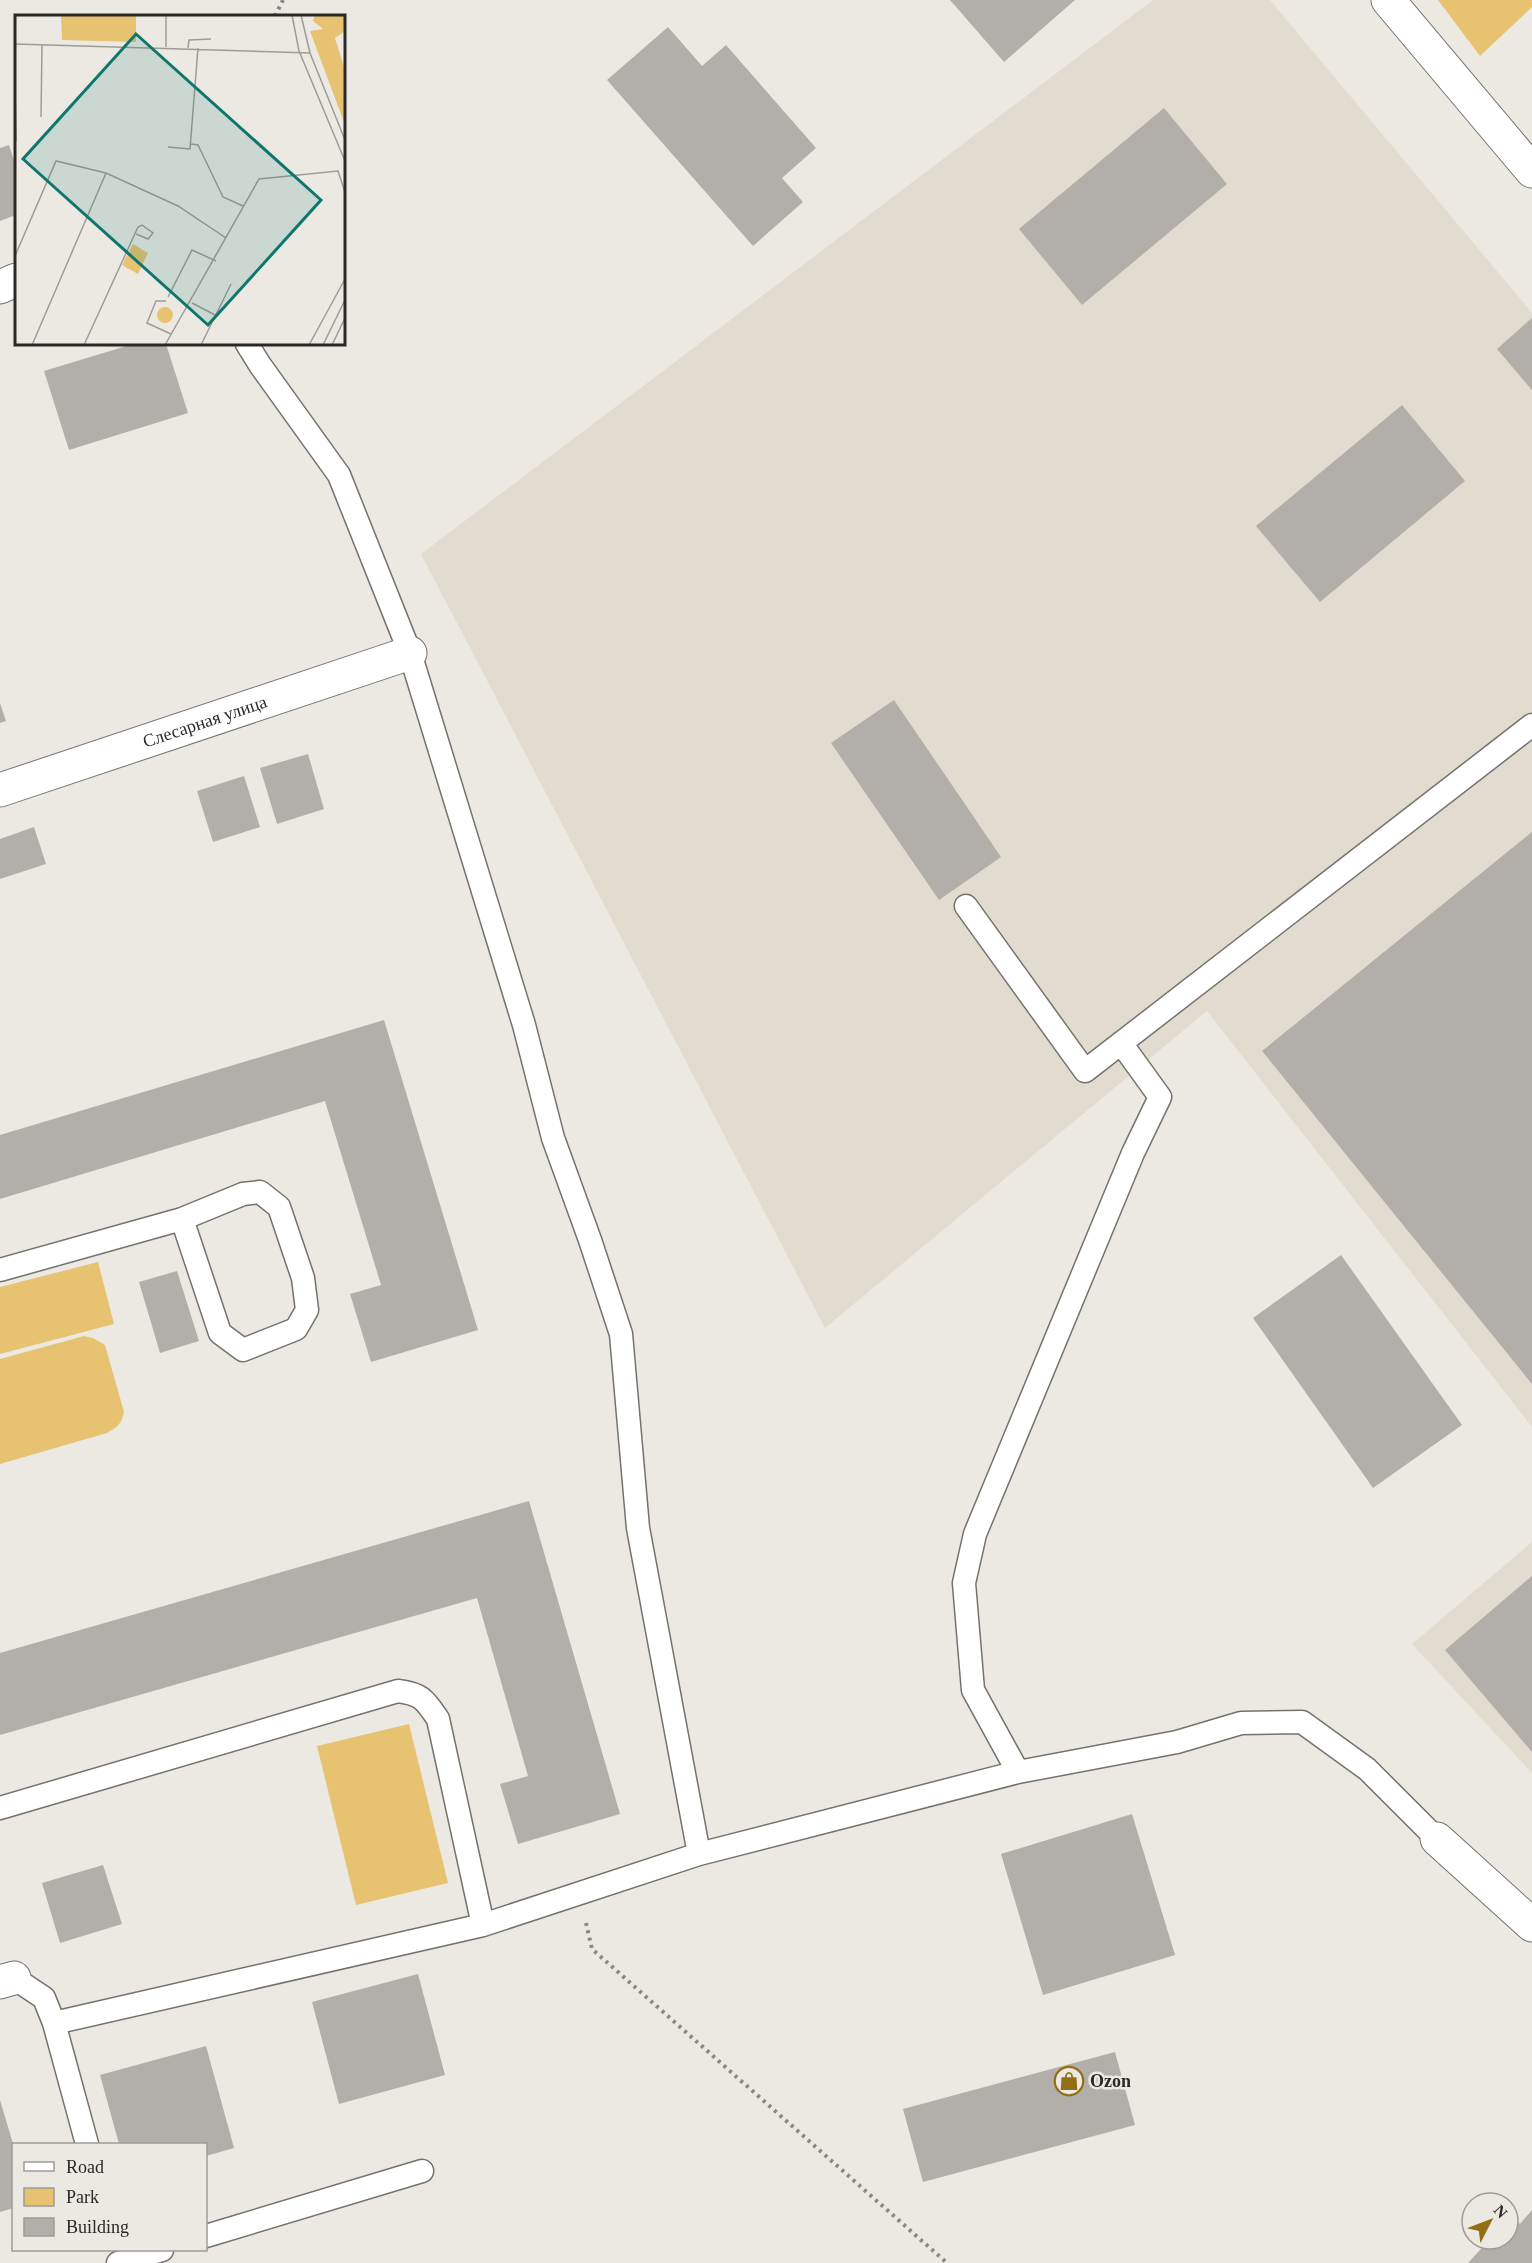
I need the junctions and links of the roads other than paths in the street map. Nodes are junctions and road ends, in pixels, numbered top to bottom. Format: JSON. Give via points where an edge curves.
{"nodes":[{"id":1,"x":1388,"y":0,"type":"edge"},
{"id":2,"x":1532,"y":171,"type":"edge"},
{"id":3,"x":15,"y":280,"type":"edge"},
{"id":4,"x":0,"y":287,"type":"edge"},
{"id":5,"x":248,"y":345,"type":"edge"},
{"id":6,"x":410,"y":653,"type":"junction"},
{"id":7,"x":1532,"y":725,"type":"edge"},
{"id":8,"x":0,"y":790,"type":"edge"},
{"id":9,"x":966,"y":906,"type":"dead end"},
{"id":10,"x":1121,"y":1043,"type":"junction"},
{"id":11,"x":182,"y":1219,"type":"junction"},
{"id":12,"x":0,"y":1270,"type":"edge"},
{"id":13,"x":1018,"y":1772,"type":"junction"},
{"id":14,"x":0,"y":1808,"type":"edge"},
{"id":15,"x":1437,"y":1839,"type":"joint"},
{"id":16,"x":699,"y":1854,"type":"junction"},
{"id":17,"x":483,"y":1925,"type":"junction"},
{"id":18,"x":1532,"y":1925,"type":"edge"},
{"id":19,"x":7,"y":1980,"type":"edge"},
{"id":20,"x":54,"y":2023,"type":"junction"},
{"id":21,"x":86,"y":2143,"type":"edge"},
{"id":22,"x":422,"y":2171,"type":"dead end"},
{"id":23,"x":207,"y":2236,"type":"edge"},
{"id":24,"x":159,"y":2251,"type":"edge"},
{"id":25,"x":118,"y":2263,"type":"edge"}],
"edges":[{"from":1,"to":2,"type":"street"},
{"from":3,"to":4,"type":"street"},
{"from":5,"to":6,"type":"lane","via":[[339,475]]},
{"from":6,"to":8,"type":"street","name":"Слесарная улица"},
{"from":6,"to":16,"type":"lane","via":[[524,1026],[553,1138],[621,1334],[639,1528]]},
{"from":7,"to":10,"type":"lane"},
{"from":9,"to":10,"type":"lane","via":[[1085,1071]]},
{"from":10,"to":13,"type":"lane","via":[[1160,1096],[975,1534],[964,1583],[973,1690]]},
{"from":11,"to":11,"type":"lane","via":[[243,1194],[260,1192],[279,1207],[303,1278],[307,1310],[296,1329],[243,1350],[220,1333]]},
{"from":11,"to":12,"type":"lane"},
{"from":13,"to":15,"type":"lane","via":[[1177,1742],[1241,1723],[1302,1722],[1367,1769]]},
{"from":13,"to":16,"type":"lane"},
{"from":14,"to":17,"type":"lane","via":[[398,1691],[414,1693],[426,1701],[438,1719]]},
{"from":15,"to":18,"type":"street"},
{"from":16,"to":17,"type":"lane"},
{"from":17,"to":20,"type":"lane"},
{"from":19,"to":20,"type":"lane","via":[[44,1998]]},
{"from":20,"to":21,"type":"lane"},
{"from":22,"to":23,"type":"lane"},
{"from":24,"to":25,"type":"lane"}]}
